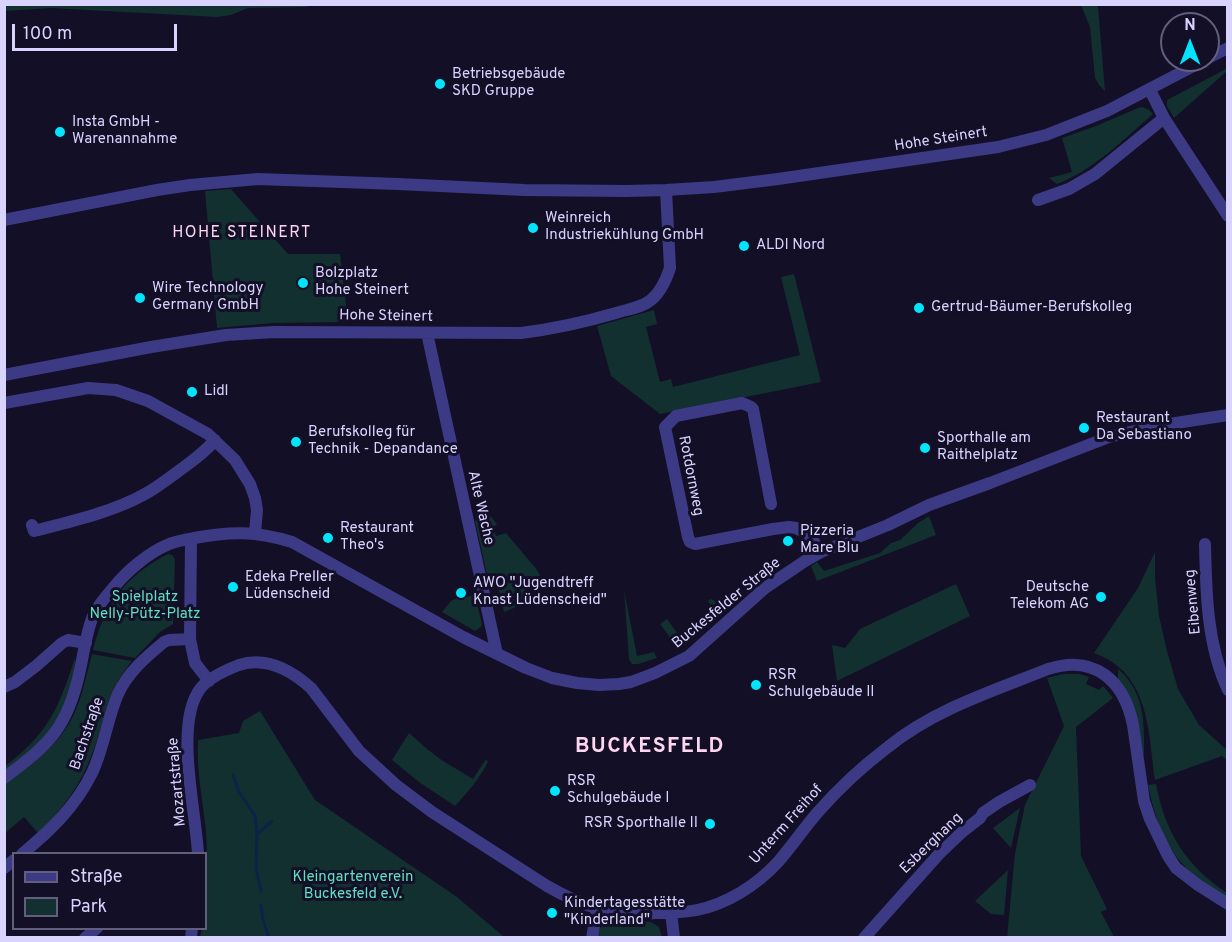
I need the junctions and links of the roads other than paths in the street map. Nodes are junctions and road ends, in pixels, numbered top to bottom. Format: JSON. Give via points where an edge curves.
{"nodes":[{"id":1,"x":1182,"y":72,"type":"edge"},
{"id":2,"x":1149,"y":90,"type":"junction"},
{"id":3,"x":1164,"y":118,"type":"junction"},
{"id":4,"x":666,"y":190,"type":"junction"},
{"id":5,"x":1038,"y":200,"type":"dead end"},
{"id":6,"x":1227,"y":216,"type":"edge"},
{"id":7,"x":4,"y":220,"type":"edge"},
{"id":8,"x":427,"y":333,"type":"junction"},
{"id":9,"x":4,"y":375,"type":"edge"},
{"id":10,"x":4,"y":404,"type":"edge"},
{"id":11,"x":1227,"y":415,"type":"edge"},
{"id":12,"x":215,"y":440,"type":"junction"},
{"id":13,"x":771,"y":504,"type":"dead end"},
{"id":14,"x":32,"y":525,"type":"dead end"},
{"id":15,"x":255,"y":533,"type":"junction"},
{"id":16,"x":191,"y":539,"type":"junction"},
{"id":17,"x":1205,"y":544,"type":"dead end"},
{"id":18,"x":821,"y":552,"type":"junction"},
{"id":19,"x":190,"y":639,"type":"junction"},
{"id":20,"x":86,"y":643,"type":"junction"},
{"id":21,"x":497,"y":654,"type":"junction"},
{"id":22,"x":209,"y":681,"type":"junction"},
{"id":23,"x":4,"y":687,"type":"edge"},
{"id":24,"x":1227,"y":690,"type":"edge"},
{"id":25,"x":4,"y":778,"type":"edge"},
{"id":26,"x":1030,"y":784,"type":"dead end"},
{"id":27,"x":24,"y":852,"type":"edge"},
{"id":28,"x":198,"y":852,"type":"edge"},
{"id":29,"x":1227,"y":904,"type":"edge"},
{"id":30,"x":597,"y":909,"type":"junction"},
{"id":31,"x":671,"y":912,"type":"junction"},
{"id":32,"x":592,"y":938,"type":"edge"},
{"id":33,"x":674,"y":938,"type":"edge"},
{"id":34,"x":864,"y":938,"type":"edge"}],
"edges":[{"from":1,"to":2,"type":"street","name":"Hohe Steinert"},
{"from":2,"to":3,"type":"street"},
{"from":2,"to":4,"type":"street","name":"Hohe Steinert","via":[[1060,130],[998,147],[778,179]]},
{"from":3,"to":5,"type":"street","via":[[1095,174]]},
{"from":3,"to":6,"type":"street"},
{"from":4,"to":7,"type":"street","name":"Hohe Steinert","via":[[524,190],[258,179],[190,184]]},
{"from":4,"to":8,"type":"street","name":"Hohe Steinert","via":[[670,268],[662,287],[642,305],[546,330]]},
{"from":8,"to":9,"type":"street","name":"Hohe Steinert","via":[[226,335]]},
{"from":8,"to":21,"type":"street","name":"Alte Wache"},
{"from":10,"to":12,"type":"street","via":[[88,388],[112,389],[148,401]]},
{"from":11,"to":18,"type":"street","name":"Buckesfelder Straße","via":[[1109,437],[929,505]]},
{"from":12,"to":14,"type":"street","via":[[207,450],[145,494],[63,524],[34,531]]},
{"from":12,"to":15,"type":"street","via":[[235,460],[250,484],[258,510]]},
{"from":13,"to":18,"type":"street","name":"Rotdornweg","via":[[751,407],[742,403],[676,416],[668,422],[665,427],[690,542],[789,527],[809,535]]},
{"from":15,"to":16,"type":"street","name":"Buckesfelder Straße","via":[[226,532]]},
{"from":15,"to":21,"type":"street","name":"Buckesfelder Straße","via":[[292,542]]},
{"from":16,"to":19,"type":"street"},
{"from":16,"to":20,"type":"street","name":"Buckesfelder Straße","via":[[160,548],[130,569],[94,614]]},
{"from":17,"to":24,"type":"street","name":"Eibenweg","via":[[1208,609]]},
{"from":18,"to":21,"type":"street","name":"Buckesfelder Straße","via":[[765,588],[689,656],[642,678],[608,685],[573,683]]},
{"from":19,"to":22,"type":"street","via":[[195,663]]},
{"from":19,"to":27,"type":"street","name":"Bachstraße","via":[[164,642],[131,672],[115,701],[101,752],[87,783],[54,827]]},
{"from":20,"to":23,"type":"street","via":[[62,643]]},
{"from":20,"to":25,"type":"street","name":"Buckesfelder Straße","via":[[73,698],[55,735]]},
{"from":22,"to":28,"type":"street","name":"Mozartstraße","via":[[197,695],[189,722],[189,767]]},
{"from":22,"to":30,"type":"street","name":"Unterm Freihof","via":[[245,664],[271,664],[288,671],[310,688],[365,757],[396,786],[547,886]]},
{"from":26,"to":34,"type":"street","name":"Esberghang","via":[[982,813],[943,849]]},
{"from":29,"to":31,"type":"street","name":"Unterm Freihof","via":[[1172,862],[1144,801],[1129,706],[1108,678],[1076,664],[1059,666],[1000,687],[921,724],[853,776],[760,879],[708,907]]},
{"from":30,"to":31,"type":"street","name":"Unterm Freihof"},
{"from":30,"to":32,"type":"street"},
{"from":31,"to":33,"type":"street"}]}
